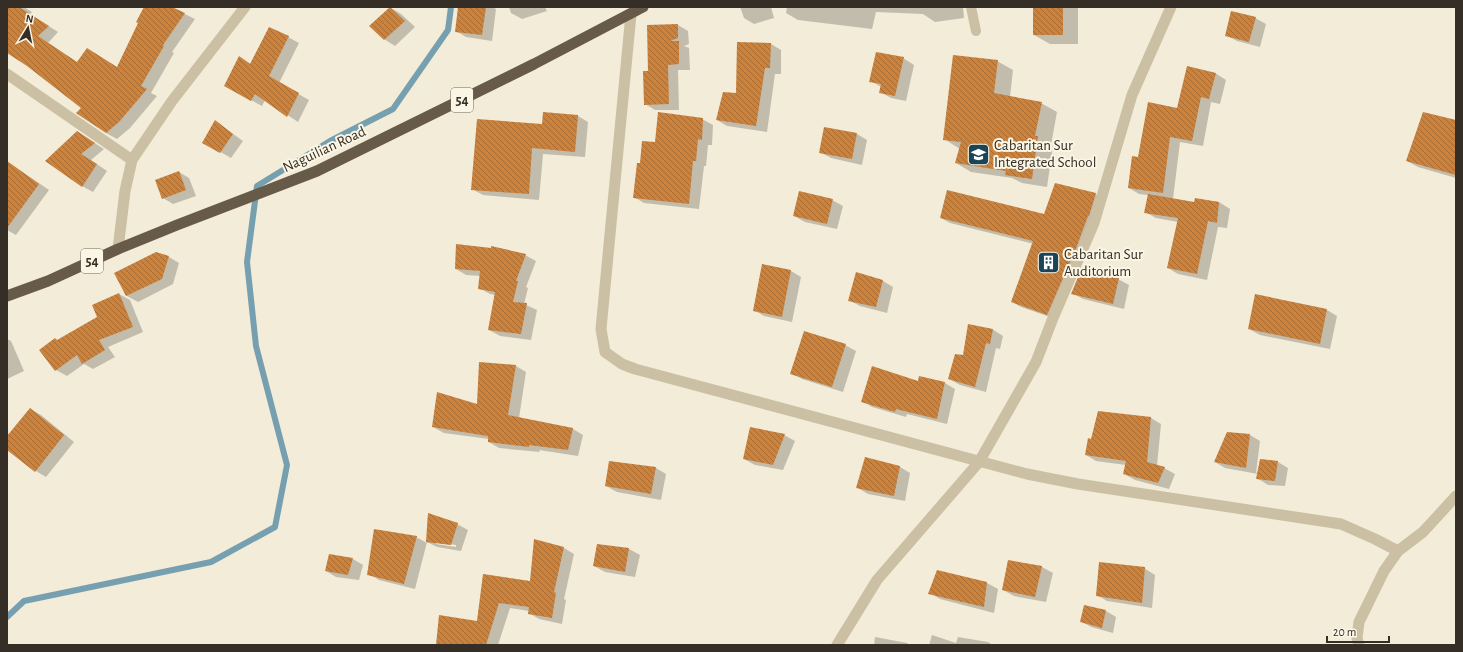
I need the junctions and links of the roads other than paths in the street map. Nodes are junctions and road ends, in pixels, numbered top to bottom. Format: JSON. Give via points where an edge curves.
{"nodes":[{"id":1,"x":245,"y":7,"type":"edge"},
{"id":2,"x":643,"y":7,"type":"edge"},
{"id":3,"x":971,"y":7,"type":"edge"},
{"id":4,"x":1171,"y":7,"type":"edge"},
{"id":5,"x":631,"y":14,"type":"junction"},
{"id":6,"x":976,"y":31,"type":"dead end"},
{"id":7,"x":7,"y":74,"type":"edge"},
{"id":8,"x":132,"y":160,"type":"junction"},
{"id":9,"x":118,"y":249,"type":"junction"},
{"id":10,"x":7,"y":296,"type":"edge"},
{"id":11,"x":979,"y":462,"type":"junction"},
{"id":12,"x":1456,"y":496,"type":"edge"},
{"id":13,"x":1398,"y":551,"type":"junction"},
{"id":14,"x":837,"y":645,"type":"edge"},
{"id":15,"x":1359,"y":645,"type":"edge"}],
"edges":[{"from":1,"to":8,"type":"street","via":[[172,101]]},
{"from":2,"to":5,"type":"highway","name":"Naguilian Road","number":"54"},
{"from":3,"to":6,"type":"lane"},
{"from":4,"to":11,"type":"street","via":[[1132,95],[1094,223],[1036,362]]},
{"from":5,"to":9,"type":"highway","name":"Naguilian Road","number":"54","via":[[317,171]]},
{"from":5,"to":11,"type":"street","via":[[601,329],[605,352],[635,370]]},
{"from":7,"to":8,"type":"street"},
{"from":8,"to":9,"type":"street","via":[[125,191]]},
{"from":9,"to":10,"type":"highway","name":"Naguilian Road","number":"54","via":[[48,281]]},
{"from":11,"to":13,"type":"street","via":[[1078,484],[1341,524]]},
{"from":11,"to":14,"type":"street","via":[[877,580]]},
{"from":12,"to":13,"type":"street","via":[[1422,532]]},
{"from":13,"to":15,"type":"street","via":[[1384,571],[1359,622],[1356,638]]}]}
